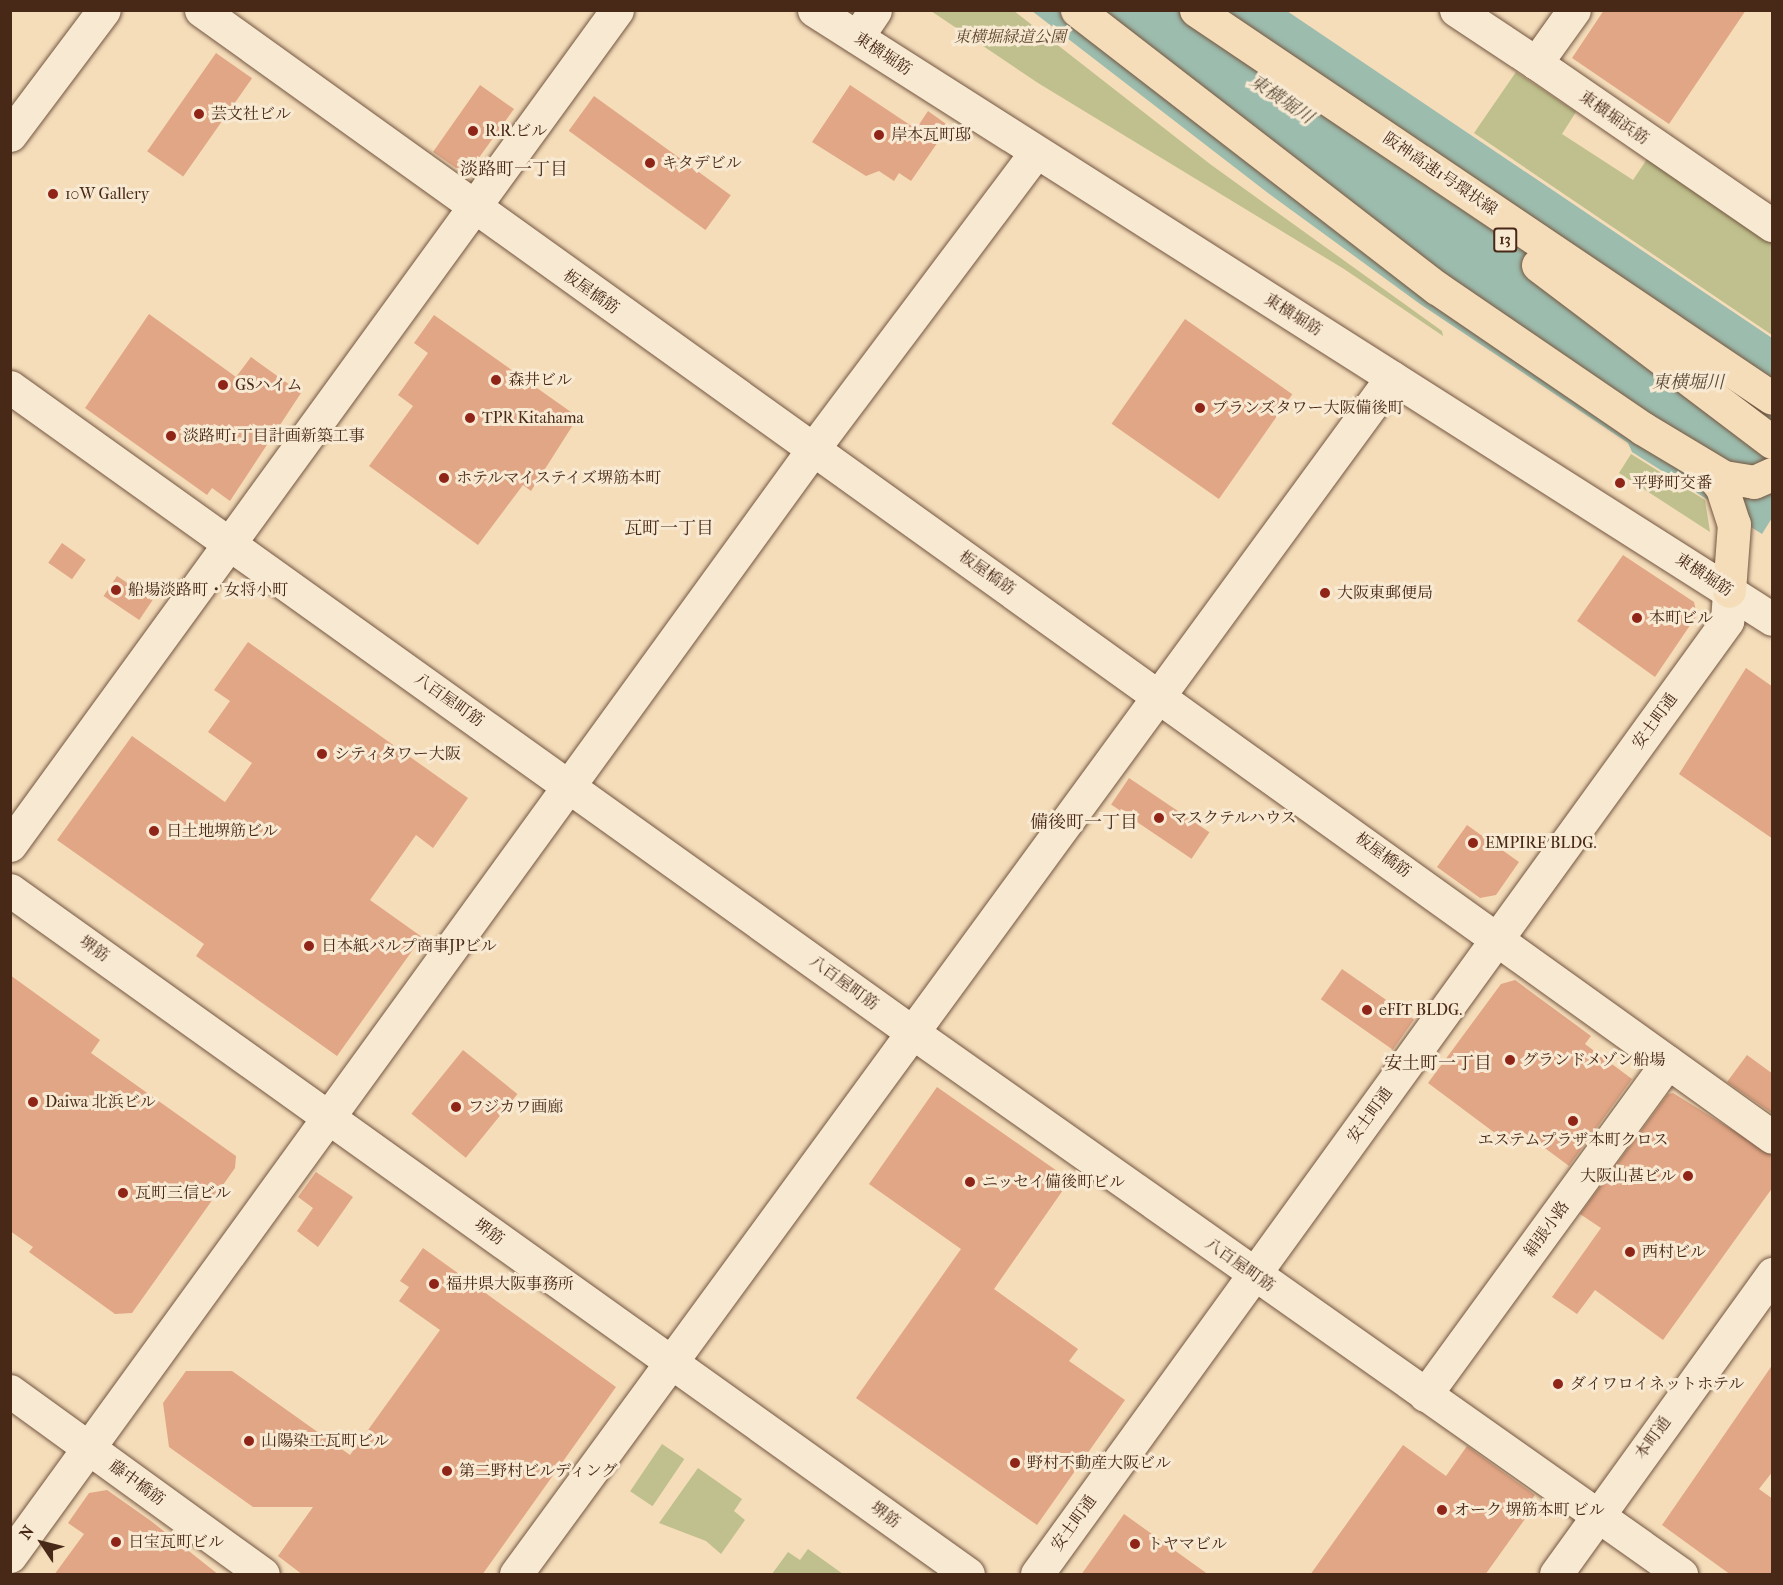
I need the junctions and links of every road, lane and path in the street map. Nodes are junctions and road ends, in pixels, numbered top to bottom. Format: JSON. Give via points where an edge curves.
{"nodes":[{"id":1,"x":104,"y":10,"type":"edge"},
{"id":2,"x":201,"y":10,"type":"edge"},
{"id":3,"x":617,"y":10,"type":"edge"},
{"id":4,"x":814,"y":10,"type":"edge"},
{"id":5,"x":875,"y":10,"type":"edge"},
{"id":6,"x":1077,"y":10,"type":"edge"},
{"id":7,"x":1196,"y":10,"type":"edge"},
{"id":8,"x":1456,"y":10,"type":"edge"},
{"id":9,"x":1574,"y":10,"type":"edge"},
{"id":10,"x":857,"y":37,"type":"junction"},
{"id":11,"x":1237,"y":38,"type":"junction"},
{"id":12,"x":1536,"y":63,"type":"junction"},
{"id":13,"x":10,"y":135,"type":"edge"},
{"id":14,"x":1036,"y":152,"type":"junction"},
{"id":15,"x":474,"y":209,"type":"junction"},
{"id":16,"x":1773,"y":225,"type":"edge"},
{"id":17,"x":1392,"y":377,"type":"junction"},
{"id":18,"x":10,"y":387,"type":"edge"},
{"id":19,"x":1773,"y":398,"type":"edge"},
{"id":20,"x":1773,"y":442,"type":"edge"},
{"id":21,"x":813,"y":449,"type":"junction"},
{"id":22,"x":1706,"y":468,"type":"junction"},
{"id":23,"x":1773,"y":474,"type":"edge"},
{"id":24,"x":230,"y":545,"type":"junction"},
{"id":25,"x":1731,"y":576,"type":"junction"},
{"id":26,"x":1773,"y":619,"type":"edge"},
{"id":27,"x":1160,"y":695,"type":"junction"},
{"id":28,"x":571,"y":785,"type":"junction"},
{"id":29,"x":10,"y":844,"type":"edge"},
{"id":30,"x":10,"y":890,"type":"edge"},
{"id":31,"x":1498,"y":938,"type":"junction"},
{"id":32,"x":912,"y":1032,"type":"junction"},
{"id":33,"x":1668,"y":1062,"type":"junction"},
{"id":34,"x":328,"y":1118,"type":"junction"},
{"id":35,"x":1773,"y":1137,"type":"edge"},
{"id":36,"x":1254,"y":1274,"type":"junction"},
{"id":37,"x":1773,"y":1274,"type":"edge"},
{"id":38,"x":672,"y":1362,"type":"junction"},
{"id":39,"x":10,"y":1391,"type":"edge"},
{"id":40,"x":1425,"y":1395,"type":"junction"},
{"id":41,"x":88,"y":1447,"type":"junction"},
{"id":42,"x":1599,"y":1514,"type":"junction"},
{"id":43,"x":10,"y":1556,"type":"edge"},
{"id":44,"x":263,"y":1575,"type":"edge"},
{"id":45,"x":516,"y":1575,"type":"edge"},
{"id":46,"x":968,"y":1575,"type":"edge"},
{"id":47,"x":1037,"y":1575,"type":"edge"},
{"id":48,"x":1556,"y":1575,"type":"edge"},
{"id":49,"x":1681,"y":1575,"type":"edge"}],
"edges":[{"from":1,"to":13,"type":"street"},
{"from":2,"to":15,"type":"street","name":"板屋橋筋"},
{"from":3,"to":15,"type":"street"},
{"from":4,"to":10,"type":"street","name":"東横堀筋"},
{"from":5,"to":10,"type":"street"},
{"from":6,"to":22,"type":"highway","via":[[1437,288]]},
{"from":7,"to":11,"type":"highway","name":"阪神高速1号環状線"},
{"from":8,"to":12,"type":"street","name":"東横堀浜筋"},
{"from":9,"to":12,"type":"street"},
{"from":10,"to":14,"type":"street","name":"東横堀筋"},
{"from":11,"to":19,"type":"highway","name":"阪神高速1号環状線"},
{"from":11,"to":20,"type":"highway","number":"13"},
{"from":12,"to":16,"type":"street","name":"東横堀浜筋"},
{"from":14,"to":17,"type":"street","name":"東横堀筋"},
{"from":14,"to":21,"type":"street"},
{"from":15,"to":21,"type":"street","name":"板屋橋筋"},
{"from":15,"to":24,"type":"street"},
{"from":17,"to":25,"type":"street","name":"東横堀筋"},
{"from":17,"to":27,"type":"street"},
{"from":18,"to":24,"type":"street","name":"八百屋町筋"},
{"from":21,"to":27,"type":"street","name":"板屋橋筋"},
{"from":21,"to":28,"type":"street"},
{"from":22,"to":23,"type":"highway","via":[[1739,482]]},
{"from":22,"to":25,"type":"highway","via":[[1732,511]]},
{"from":24,"to":28,"type":"street","name":"八百屋町筋"},
{"from":24,"to":29,"type":"street"},
{"from":25,"to":26,"type":"street","name":"東横堀筋"},
{"from":25,"to":31,"type":"street","name":"安土町通","via":[[1727,621]]},
{"from":27,"to":31,"type":"street","name":"板屋橋筋"},
{"from":27,"to":32,"type":"street"},
{"from":28,"to":32,"type":"street","name":"八百屋町筋"},
{"from":28,"to":34,"type":"street"},
{"from":30,"to":34,"type":"street","name":"堺筋"},
{"from":31,"to":33,"type":"street","name":"板屋橋筋"},
{"from":31,"to":36,"type":"street","name":"安土町通"},
{"from":32,"to":36,"type":"street","name":"八百屋町筋"},
{"from":32,"to":38,"type":"street"},
{"from":33,"to":35,"type":"street","name":"板屋橋筋"},
{"from":33,"to":40,"type":"street","name":"絹張小路"},
{"from":34,"to":38,"type":"street","name":"堺筋"},
{"from":34,"to":41,"type":"street"},
{"from":36,"to":40,"type":"street","name":"八百屋町筋"},
{"from":36,"to":47,"type":"street","name":"安土町通"},
{"from":37,"to":42,"type":"street","name":"本町通"},
{"from":38,"to":45,"type":"street"},
{"from":38,"to":46,"type":"street","name":"堺筋"},
{"from":39,"to":41,"type":"street","name":"藤中橋筋"},
{"from":40,"to":42,"type":"street","name":"八百屋町筋"},
{"from":41,"to":43,"type":"street"},
{"from":41,"to":44,"type":"street","name":"藤中橋筋"},
{"from":42,"to":48,"type":"street","name":"本町通"},
{"from":42,"to":49,"type":"street","name":"八百屋町筋"}]}
